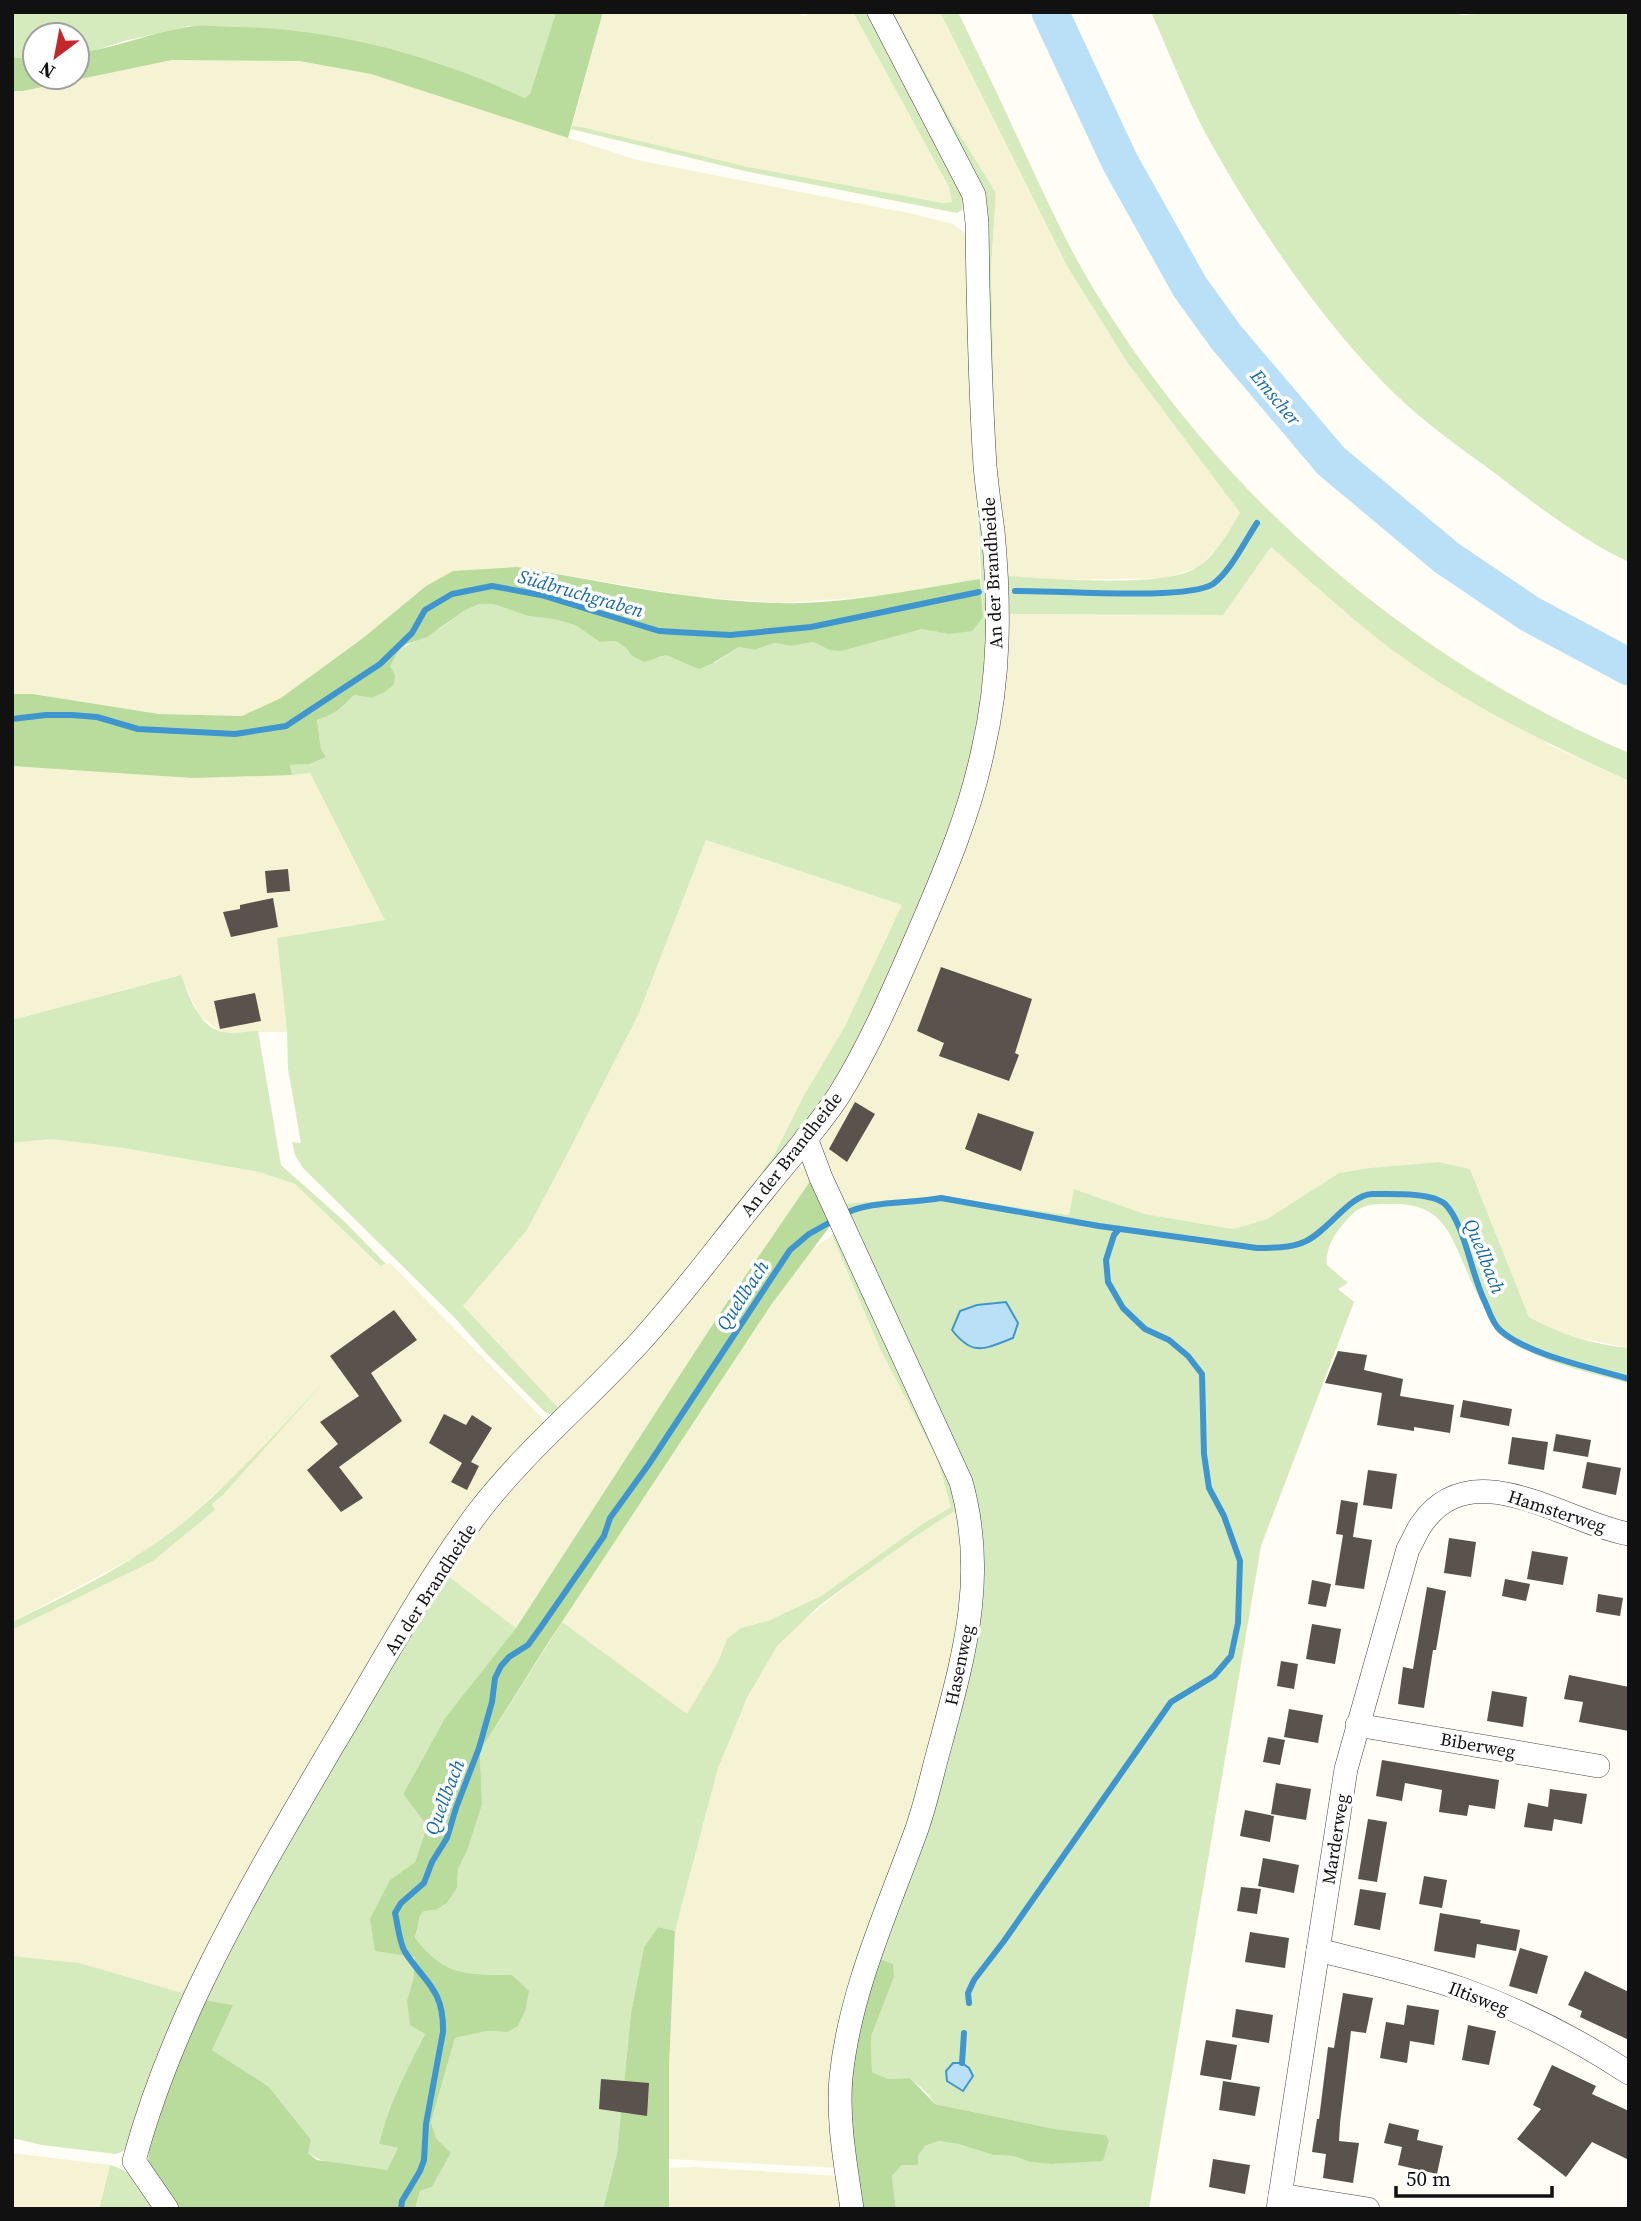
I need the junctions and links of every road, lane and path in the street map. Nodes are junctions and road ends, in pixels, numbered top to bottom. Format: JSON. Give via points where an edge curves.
{"nodes":[{"id":1,"x":879,"y":12,"type":"edge"},
{"id":2,"x":806,"y":1139,"type":"junction"},
{"id":3,"x":1445,"y":1502,"type":"joint"},
{"id":4,"x":1629,"y":1534,"type":"edge"},
{"id":5,"x":1357,"y":1725,"type":"junction"},
{"id":6,"x":1598,"y":1766,"type":"dead end"},
{"id":7,"x":1318,"y":1950,"type":"junction"},
{"id":8,"x":1629,"y":2073,"type":"edge"},
{"id":9,"x":1279,"y":2202,"type":"edge"},
{"id":10,"x":167,"y":2209,"type":"edge"},
{"id":11,"x":852,"y":2209,"type":"edge"},
{"id":12,"x":1368,"y":2209,"type":"edge"}],
"edges":[{"from":1,"to":2,"type":"street","name":"An der Brandheide","via":[[974,195],[982,418],[996,583],[995,690],[983,754],[959,836],[869,1043]]},
{"from":2,"to":10,"type":"street","name":"An der Brandheide","via":[[657,1323],[505,1480],[454,1548],[277,1840],[233,1921],[154,2092],[134,2161]]},
{"from":2,"to":11,"type":"street","name":"Hasenweg","via":[[961,1482],[972,1538],[973,1601],[954,1695],[916,1831],[871,1949],[850,2025],[841,2078],[841,2131]]},
{"from":3,"to":4,"type":"street","name":"Hamsterweg","via":[[1474,1490],[1507,1493]]},
{"from":3,"to":5,"type":"street","name":"Marderweg","via":[[1422,1523],[1408,1549]]},
{"from":5,"to":6,"type":"street","name":"Biberweg"},
{"from":5,"to":7,"type":"street","name":"Marderweg"},
{"from":7,"to":8,"type":"street","name":"Iltisweg","via":[[1463,1990],[1550,2027]]},
{"from":7,"to":9,"type":"street","name":"Marderweg"},
{"from":9,"to":12,"type":"street","name":"Marderweg"}]}
